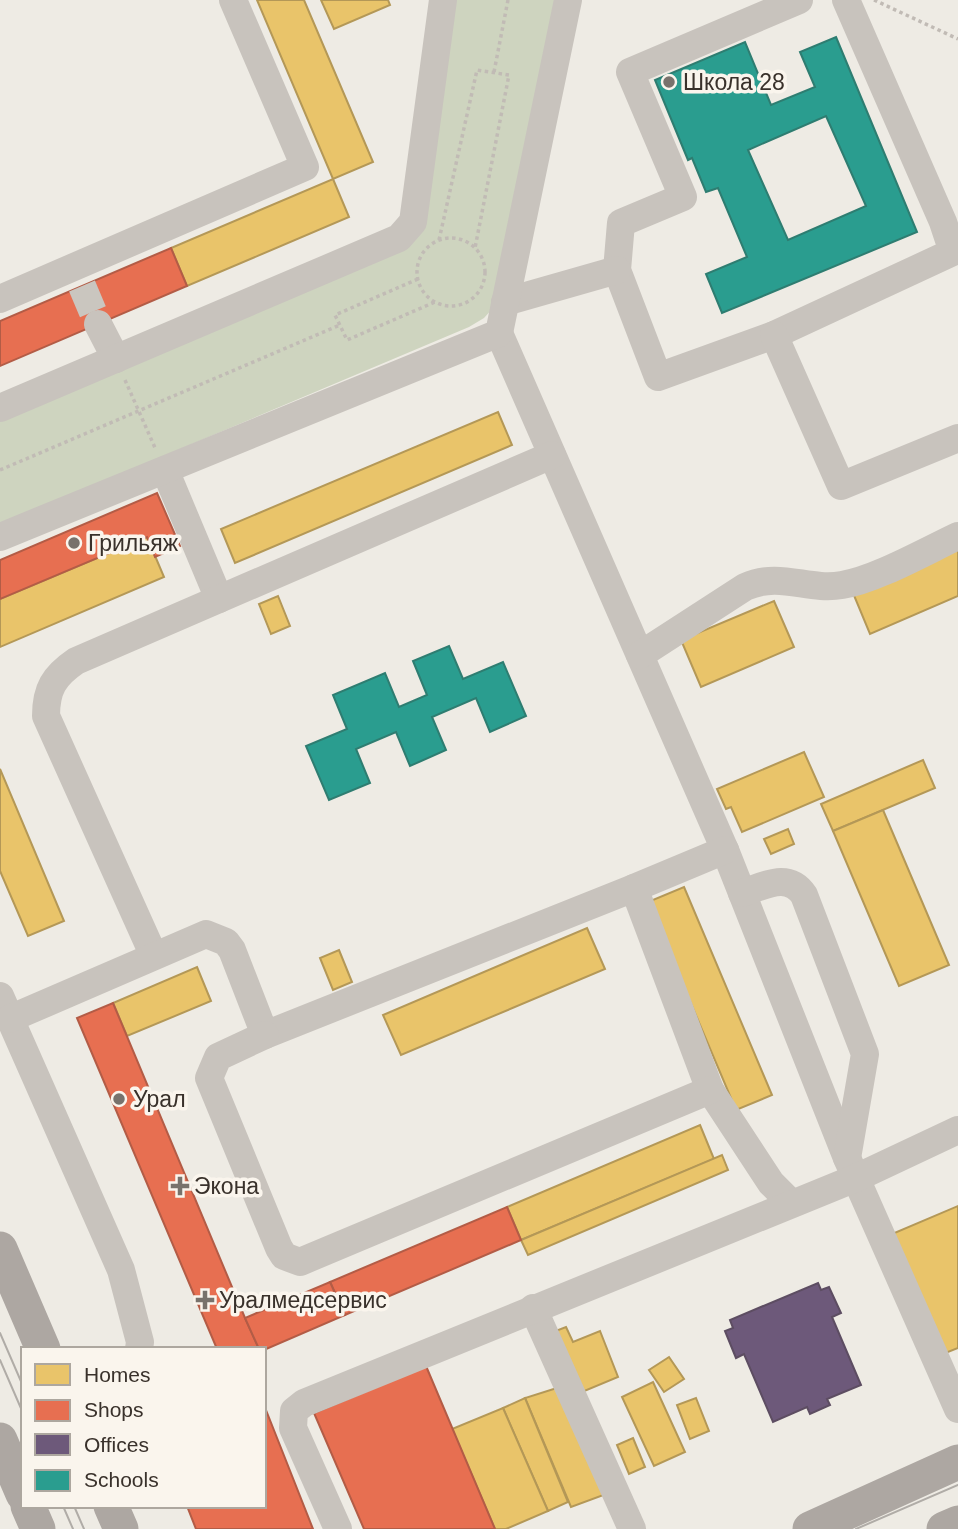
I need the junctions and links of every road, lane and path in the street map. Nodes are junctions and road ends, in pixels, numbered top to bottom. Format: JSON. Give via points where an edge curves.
{"nodes":[{"id":1,"x":233,"y":0,"type":"edge"},
{"id":2,"x":443,"y":0,"type":"edge"},
{"id":3,"x":508,"y":0,"type":"edge"},
{"id":4,"x":568,"y":0,"type":"edge"},
{"id":5,"x":799,"y":0,"type":"edge"},
{"id":6,"x":846,"y":0,"type":"edge"},
{"id":7,"x":874,"y":0,"type":"edge"},
{"id":8,"x":958,"y":39,"type":"edge"},
{"id":9,"x":494,"y":72,"type":"junction"},
{"id":10,"x":439,"y":240,"type":"junction"},
{"id":11,"x":475,"y":248,"type":"junction"},
{"id":12,"x":617,"y":270,"type":"junction"},
{"id":13,"x":418,"y":279,"type":"junction"},
{"id":14,"x":0,"y":299,"type":"edge"},
{"id":15,"x":435,"y":302,"type":"junction"},
{"id":16,"x":505,"y":302,"type":"junction"},
{"id":17,"x":98,"y":324,"type":"tunnel mouth"},
{"id":18,"x":340,"y":325,"type":"junction"},
{"id":19,"x":499,"y":333,"type":"junction"},
{"id":20,"x":774,"y":335,"type":"junction"},
{"id":21,"x":116,"y":359,"type":"junction"},
{"id":22,"x":0,"y":408,"type":"edge"},
{"id":23,"x":139,"y":412,"type":"junction"},
{"id":24,"x":958,"y":438,"type":"edge"},
{"id":25,"x":552,"y":455,"type":"junction"},
{"id":26,"x":0,"y":470,"type":"edge"},
{"id":27,"x":165,"y":470,"type":"junction"},
{"id":28,"x":958,"y":536,"type":"edge"},
{"id":29,"x":0,"y":537,"type":"edge"},
{"id":30,"x":219,"y":599,"type":"junction"},
{"id":31,"x":640,"y":655,"type":"junction"},
{"id":32,"x":725,"y":849,"type":"junction"},
{"id":33,"x":634,"y":888,"type":"junction"},
{"id":34,"x":742,"y":893,"type":"junction"},
{"id":35,"x":153,"y":954,"type":"junction"},
{"id":36,"x":5,"y":1008,"type":"edge"},
{"id":37,"x":265,"y":1035,"type":"junction"},
{"id":38,"x":710,"y":1090,"type":"junction"},
{"id":39,"x":958,"y":1130,"type":"edge"},
{"id":40,"x":852,"y":1168,"type":"junction"},
{"id":41,"x":791,"y":1203,"type":"junction"},
{"id":42,"x":0,"y":1250,"type":"edge"},
{"id":43,"x":533,"y":1308,"type":"junction"},
{"id":44,"x":42,"y":1347,"type":"edge"},
{"id":45,"x":139,"y":1347,"type":"edge"},
{"id":46,"x":958,"y":1409,"type":"edge"},
{"id":47,"x":0,"y":1440,"type":"edge"},
{"id":48,"x":958,"y":1462,"type":"edge"},
{"id":49,"x":21,"y":1489,"type":"edge"},
{"id":50,"x":29,"y":1508,"type":"edge"},
{"id":51,"x":112,"y":1508,"type":"edge"},
{"id":52,"x":958,"y":1523,"type":"edge"},
{"id":53,"x":38,"y":1529,"type":"edge"},
{"id":54,"x":121,"y":1529,"type":"edge"},
{"id":55,"x":338,"y":1529,"type":"edge"},
{"id":56,"x":632,"y":1529,"type":"edge"},
{"id":57,"x":810,"y":1529,"type":"edge"},
{"id":58,"x":944,"y":1529,"type":"edge"}],
"edges":[{"from":1,"to":14,"type":"lane","via":[[305,167],[78,276]]},
{"from":2,"to":21,"type":"lane","via":[[413,222],[399,238]]},
{"from":3,"to":9,"type":"path"},
{"from":4,"to":16,"type":"lane"},
{"from":5,"to":12,"type":"lane","via":[[630,72],[683,197],[621,223]]},
{"from":6,"to":20,"type":"lane","via":[[953,252]]},
{"from":7,"to":8,"type":"path"},
{"from":9,"to":10,"type":"path","via":[[477,69]]},
{"from":9,"to":11,"type":"path","via":[[509,75]]},
{"from":10,"to":11,"type":"path","via":[[458,239]]},
{"from":10,"to":13,"type":"path","via":[[419,260]]},
{"from":11,"to":15,"type":"path","via":[[485,274],[478,292],[463,304]]},
{"from":12,"to":16,"type":"lane"},
{"from":12,"to":20,"type":"lane","via":[[658,377]]},
{"from":13,"to":15,"type":"path"},
{"from":13,"to":18,"type":"path","via":[[335,315]]},
{"from":15,"to":18,"type":"path","via":[[347,340]]},
{"from":16,"to":19,"type":"lane"},
{"from":17,"to":21,"type":"lane"},
{"from":18,"to":23,"type":"path"},
{"from":19,"to":25,"type":"lane"},
{"from":19,"to":27,"type":"lane"},
{"from":20,"to":24,"type":"lane","via":[[841,486]]},
{"from":21,"to":22,"type":"lane"},
{"from":21,"to":23,"type":"path"},
{"from":23,"to":26,"type":"path"},
{"from":23,"to":27,"type":"path"},
{"from":25,"to":30,"type":"lane"},
{"from":25,"to":31,"type":"lane"},
{"from":27,"to":29,"type":"lane"},
{"from":27,"to":30,"type":"lane"},
{"from":28,"to":31,"type":"lane","via":[[843,585],[760,581]]},
{"from":30,"to":35,"type":"lane","via":[[76,661],[59,672],[46,699],[46,716]]},
{"from":31,"to":32,"type":"lane"},
{"from":32,"to":33,"type":"lane"},
{"from":32,"to":34,"type":"lane"},
{"from":33,"to":37,"type":"lane"},
{"from":33,"to":38,"type":"lane"},
{"from":34,"to":40,"type":"lane"},
{"from":34,"to":40,"type":"lane","via":[[784,881],[804,895],[865,1055]]},
{"from":35,"to":36,"type":"lane"},
{"from":35,"to":37,"type":"lane","via":[[206,934],[226,942]]},
{"from":36,"to":45,"type":"lane","via":[[121,1270]]},
{"from":37,"to":38,"type":"lane","via":[[218,1057],[209,1078],[279,1248],[284,1256],[300,1262]]},
{"from":38,"to":41,"type":"lane","via":[[771,1183]]},
{"from":39,"to":40,"type":"lane"},
{"from":40,"to":41,"type":"lane"},
{"from":40,"to":46,"type":"lane"},
{"from":41,"to":43,"type":"lane"},
{"from":42,"to":44,"type":"main road"},
{"from":43,"to":55,"type":"lane","via":[[294,1411],[293,1428]]},
{"from":43,"to":56,"type":"lane"},
{"from":47,"to":49,"type":"main road"},
{"from":48,"to":57,"type":"main road"},
{"from":50,"to":53,"type":"main road"},
{"from":51,"to":54,"type":"main road"},
{"from":52,"to":58,"type":"main road"}]}
